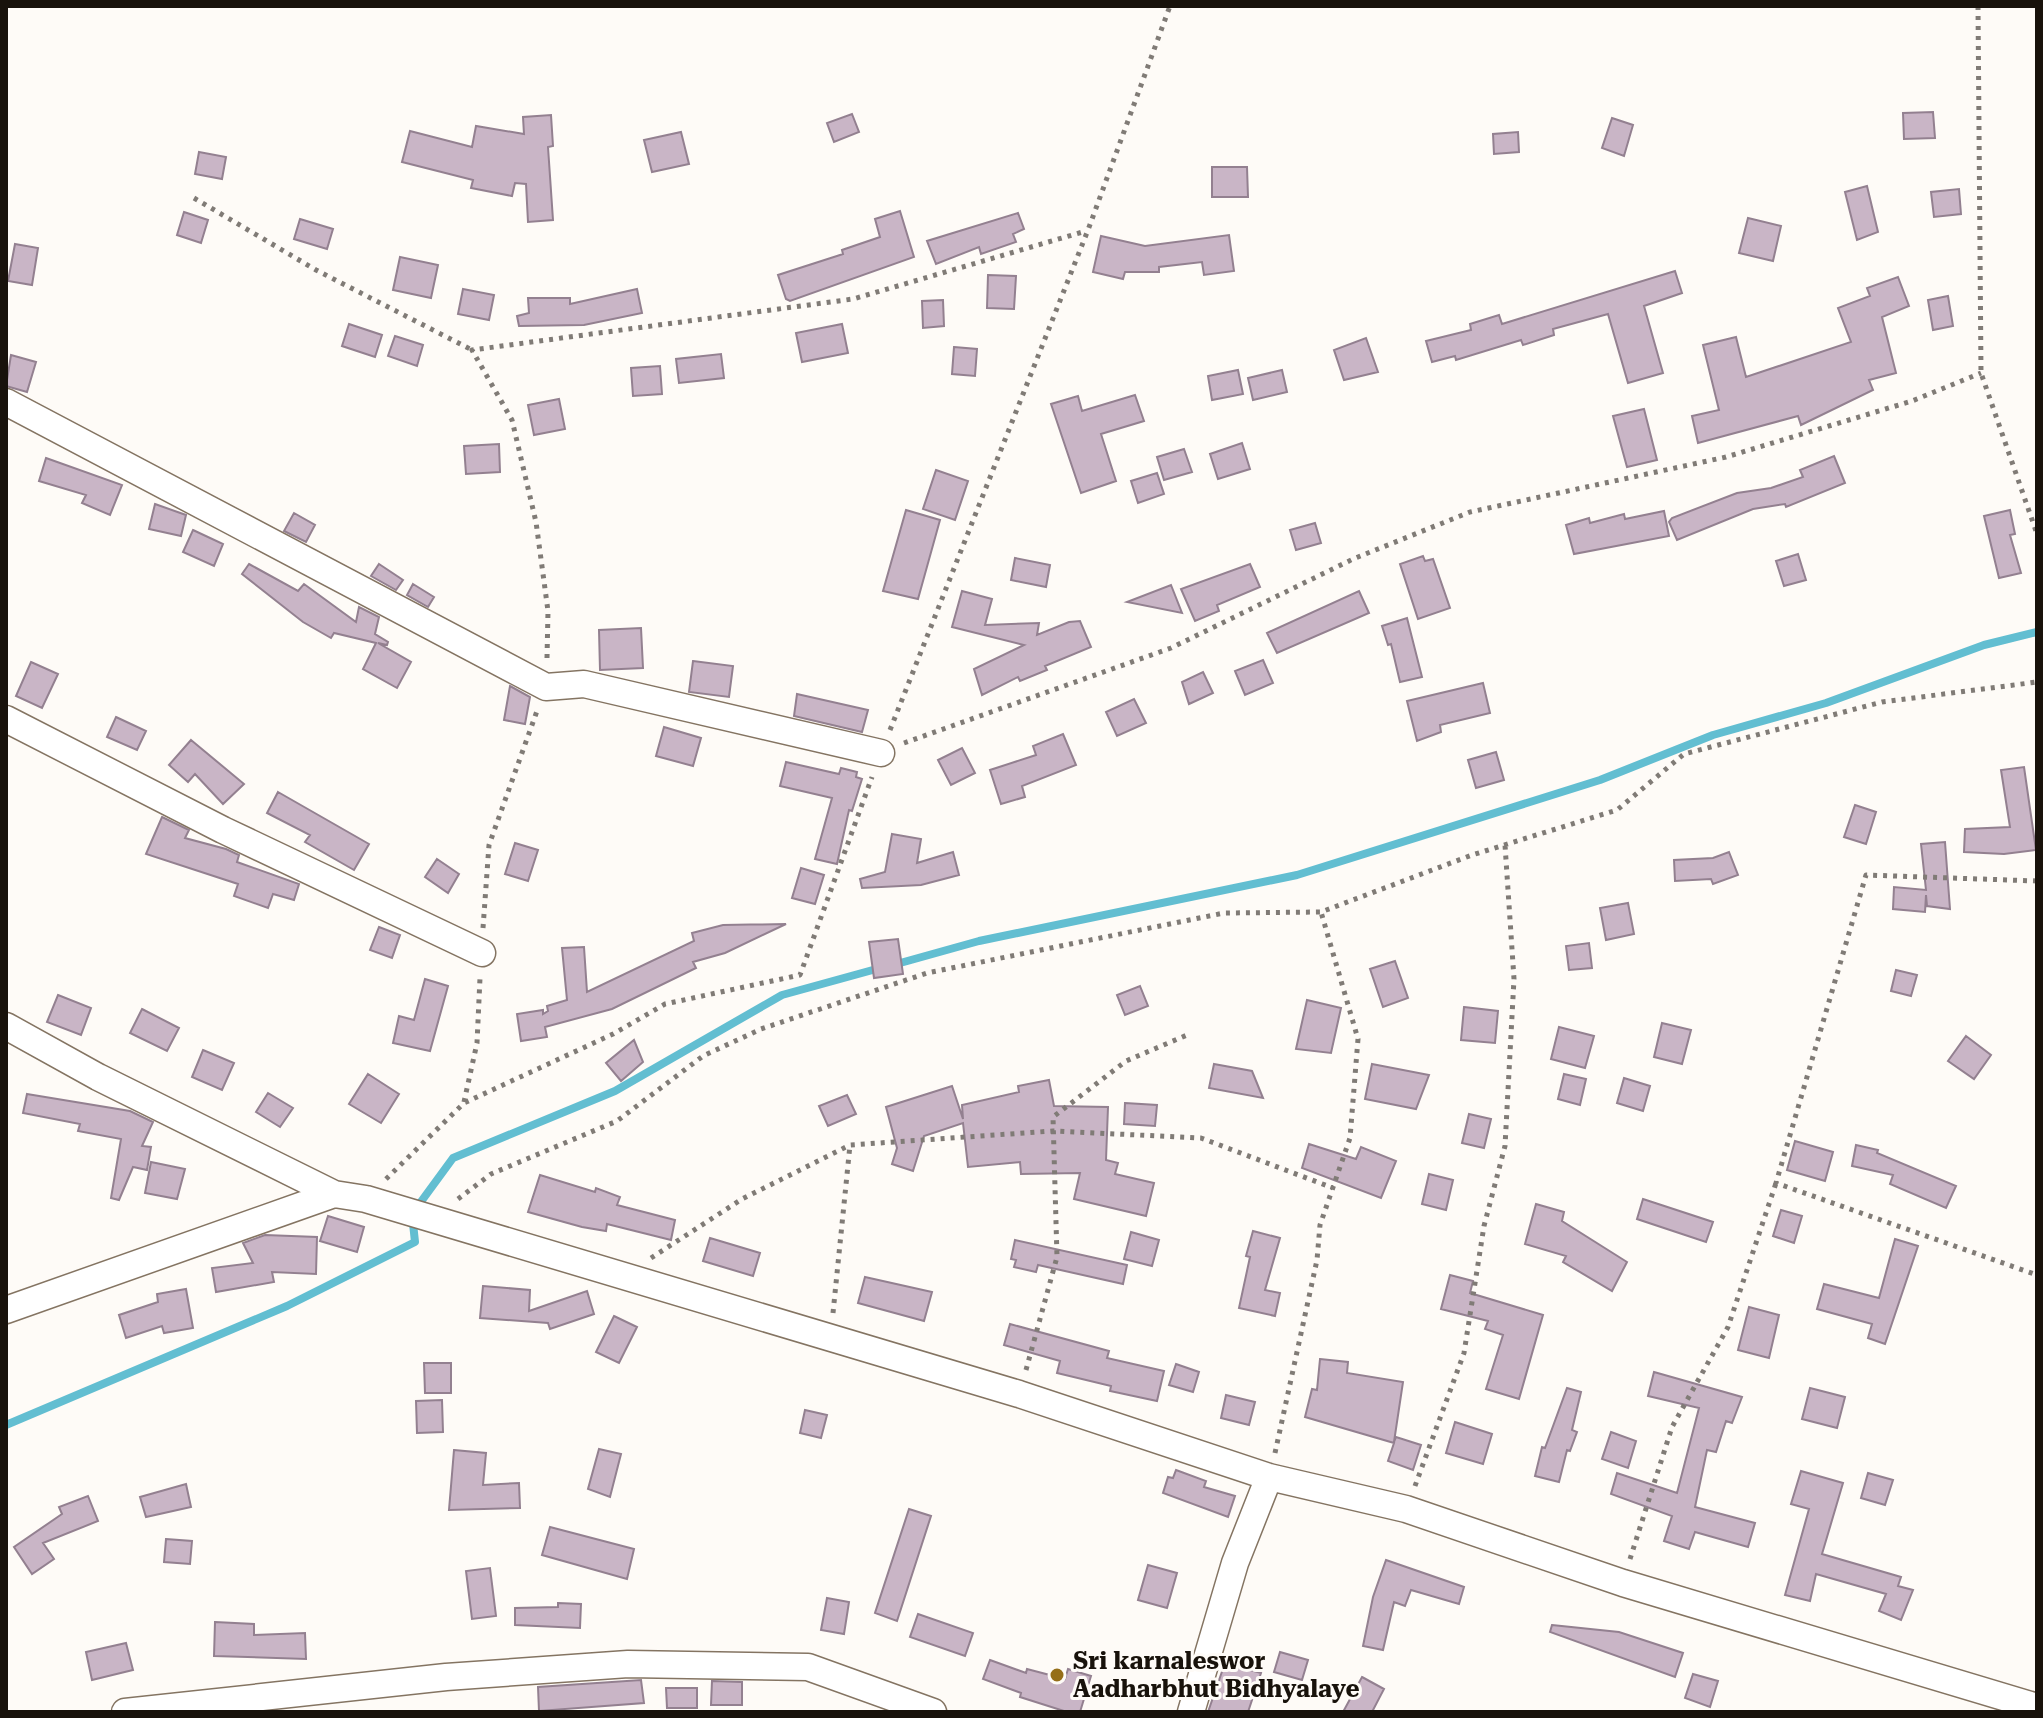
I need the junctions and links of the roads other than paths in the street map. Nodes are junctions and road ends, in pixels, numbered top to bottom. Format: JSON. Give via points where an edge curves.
{"nodes":[{"id":1,"x":6,"y":402,"type":"edge"},
{"id":2,"x":6,"y":719,"type":"edge"},
{"id":3,"x":881,"y":753,"type":"road end"},
{"id":4,"x":482,"y":953,"type":"road end"},
{"id":5,"x":6,"y":1026,"type":"edge"},
{"id":6,"x":334,"y":1194,"type":"junction"},
{"id":7,"x":6,"y":1310,"type":"edge"},
{"id":8,"x":1269,"y":1477,"type":"junction"},
{"id":9,"x":2037,"y":1707,"type":"edge"},
{"id":10,"x":125,"y":1712,"type":"edge"},
{"id":11,"x":933,"y":1712,"type":"edge"},
{"id":12,"x":1191,"y":1712,"type":"edge"}],
"edges":[{"from":1,"to":3,"type":"street","via":[[546,687],[584,684]]},
{"from":2,"to":4,"type":"street"},
{"from":5,"to":6,"type":"street"},
{"from":6,"to":7,"type":"street"},
{"from":6,"to":8,"type":"street","via":[[366,1199],[831,1337]]},
{"from":8,"to":9,"type":"street","via":[[1406,1509],[1623,1583]]},
{"from":8,"to":12,"type":"street","via":[[1235,1563]]},
{"from":10,"to":11,"type":"street","via":[[446,1677],[628,1664],[808,1667]]}]}
